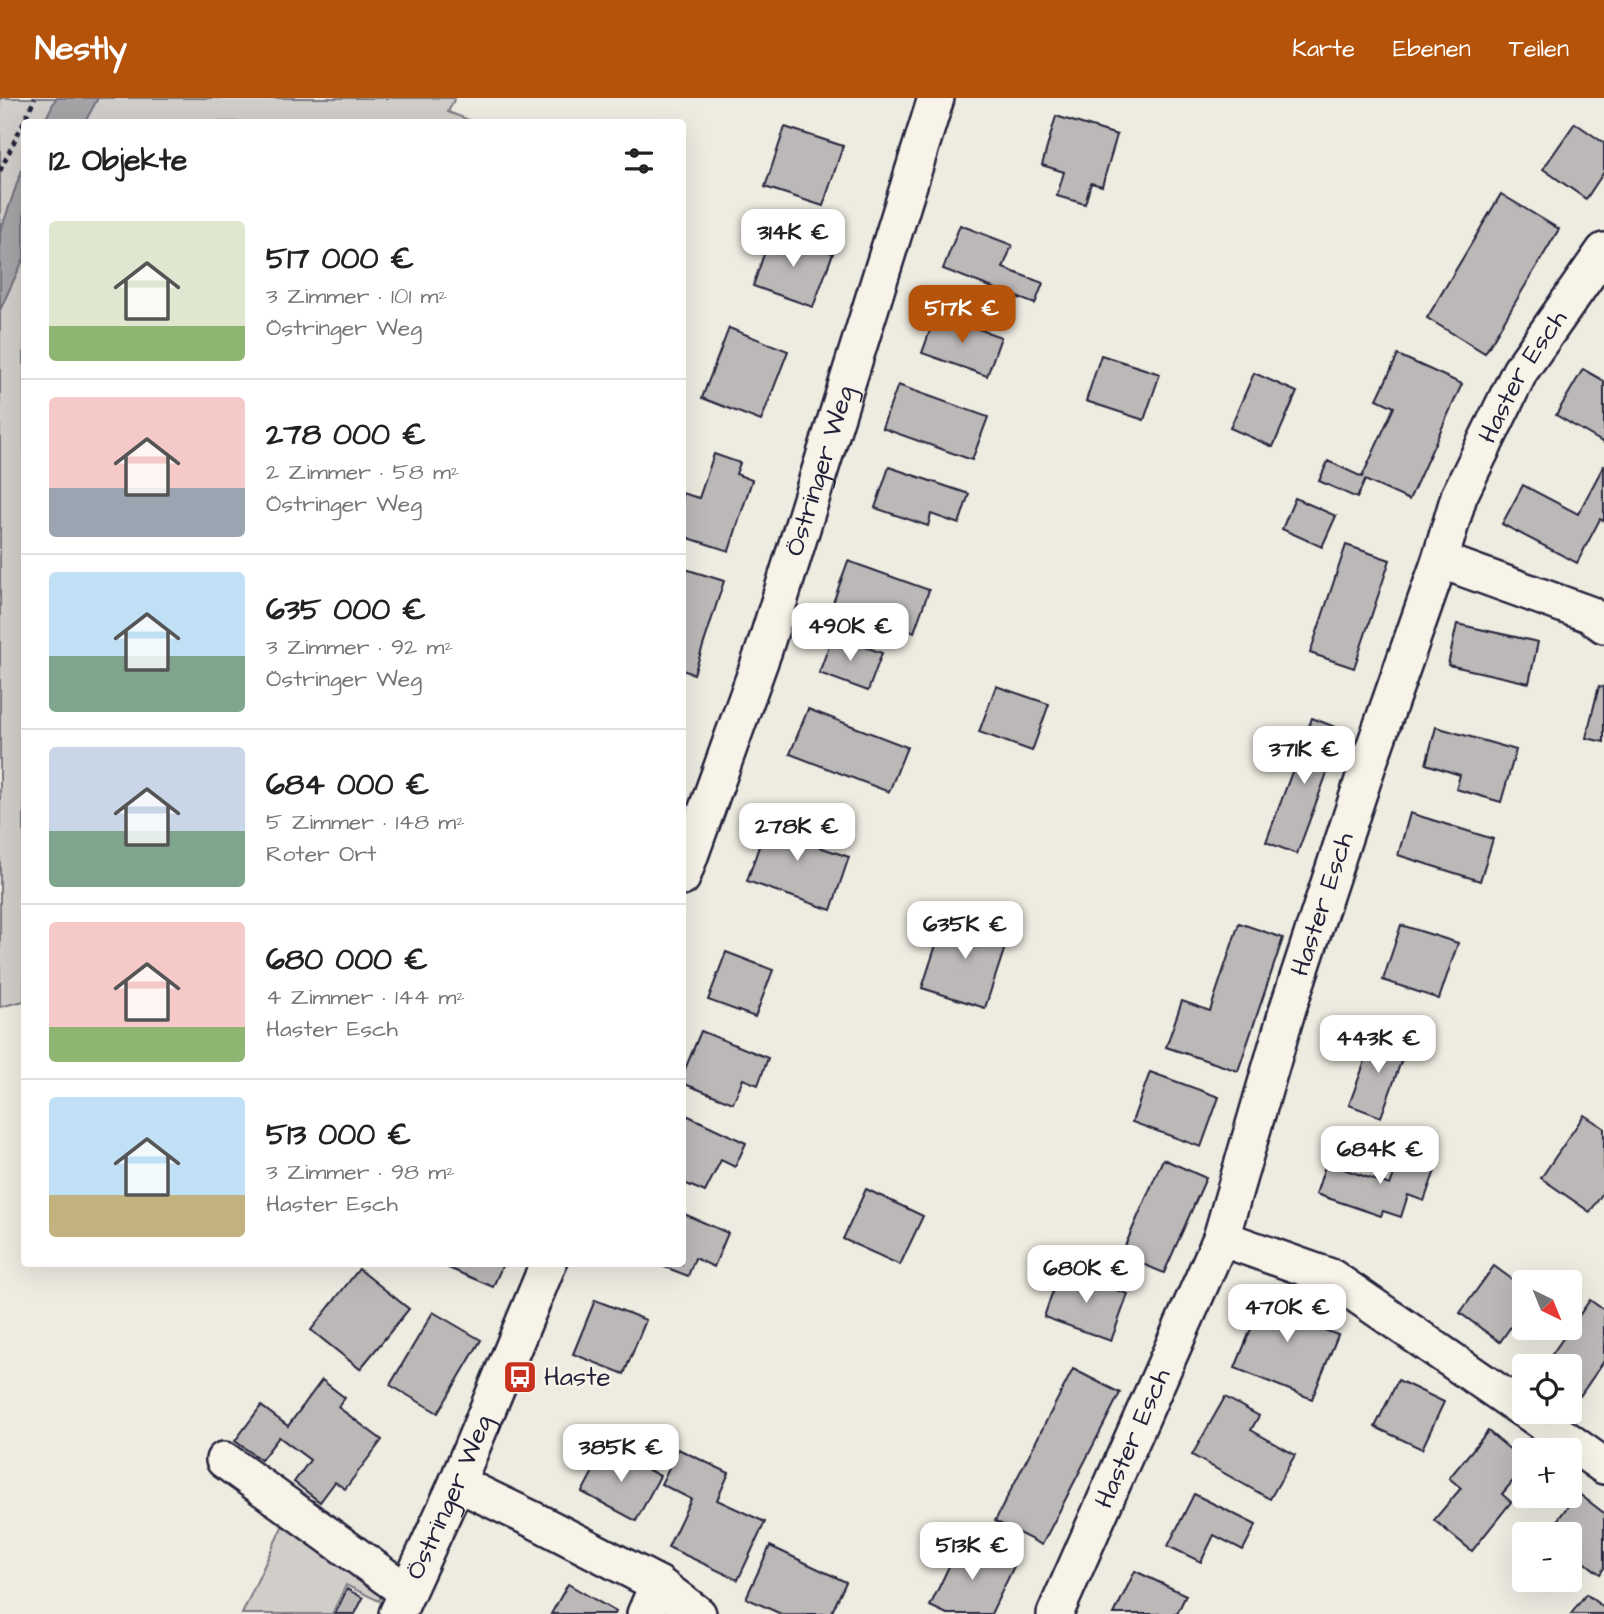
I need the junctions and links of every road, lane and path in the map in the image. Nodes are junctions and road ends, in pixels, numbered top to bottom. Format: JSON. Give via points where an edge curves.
{"nodes":[{"id":1,"x":35,"y":98,"type":"edge"},
{"id":2,"x":936,"y":98,"type":"edge"},
{"id":3,"x":25,"y":119,"type":"edge"},
{"id":4,"x":21,"y":127,"type":"edge"},
{"id":5,"x":0,"y":171,"type":"edge"},
{"id":6,"x":1604,"y":251,"type":"edge"},
{"id":7,"x":1440,"y":560,"type":"junction"},
{"id":8,"x":1604,"y":625,"type":"edge"},
{"id":9,"x":686,"y":867,"type":"edge"},
{"id":10,"x":1222,"y":1238,"type":"junction"},
{"id":11,"x":547,"y":1267,"type":"edge"},
{"id":12,"x":1512,"y":1401,"type":"edge"},
{"id":13,"x":1544,"y":1424,"type":"edge"},
{"id":14,"x":224,"y":1460,"type":"dead end"},
{"id":15,"x":1604,"y":1466,"type":"edge"},
{"id":16,"x":457,"y":1483,"type":"junction"},
{"id":17,"x":652,"y":1599,"type":"edge"},
{"id":18,"x":402,"y":1603,"type":"edge"},
{"id":19,"x":698,"y":1614,"type":"edge"},
{"id":20,"x":1055,"y":1614,"type":"edge"}],
"edges":[{"from":1,"to":3,"type":"path"},
{"from":2,"to":9,"type":"street","name":"Östringer Weg","via":[[764,650]]},
{"from":4,"to":5,"type":"path"},
{"from":6,"to":7,"type":"street","name":"Haster Esch","via":[[1520,371],[1459,496]]},
{"from":7,"to":8,"type":"street","via":[[1589,614]]},
{"from":7,"to":10,"type":"street","name":"Haster Esch","via":[[1287,1008]]},
{"from":10,"to":12,"type":"street","via":[[1331,1278]]},
{"from":10,"to":20,"type":"street","name":"Haster Esch"},
{"from":11,"to":16,"type":"street","name":"Östringer Weg"},
{"from":13,"to":15,"type":"street"},
{"from":14,"to":18,"type":"street"},
{"from":16,"to":17,"type":"street","via":[[536,1521]]},
{"from":16,"to":18,"type":"street","name":"Östringer Weg"},
{"from":17,"to":19,"type":"street"}]}
